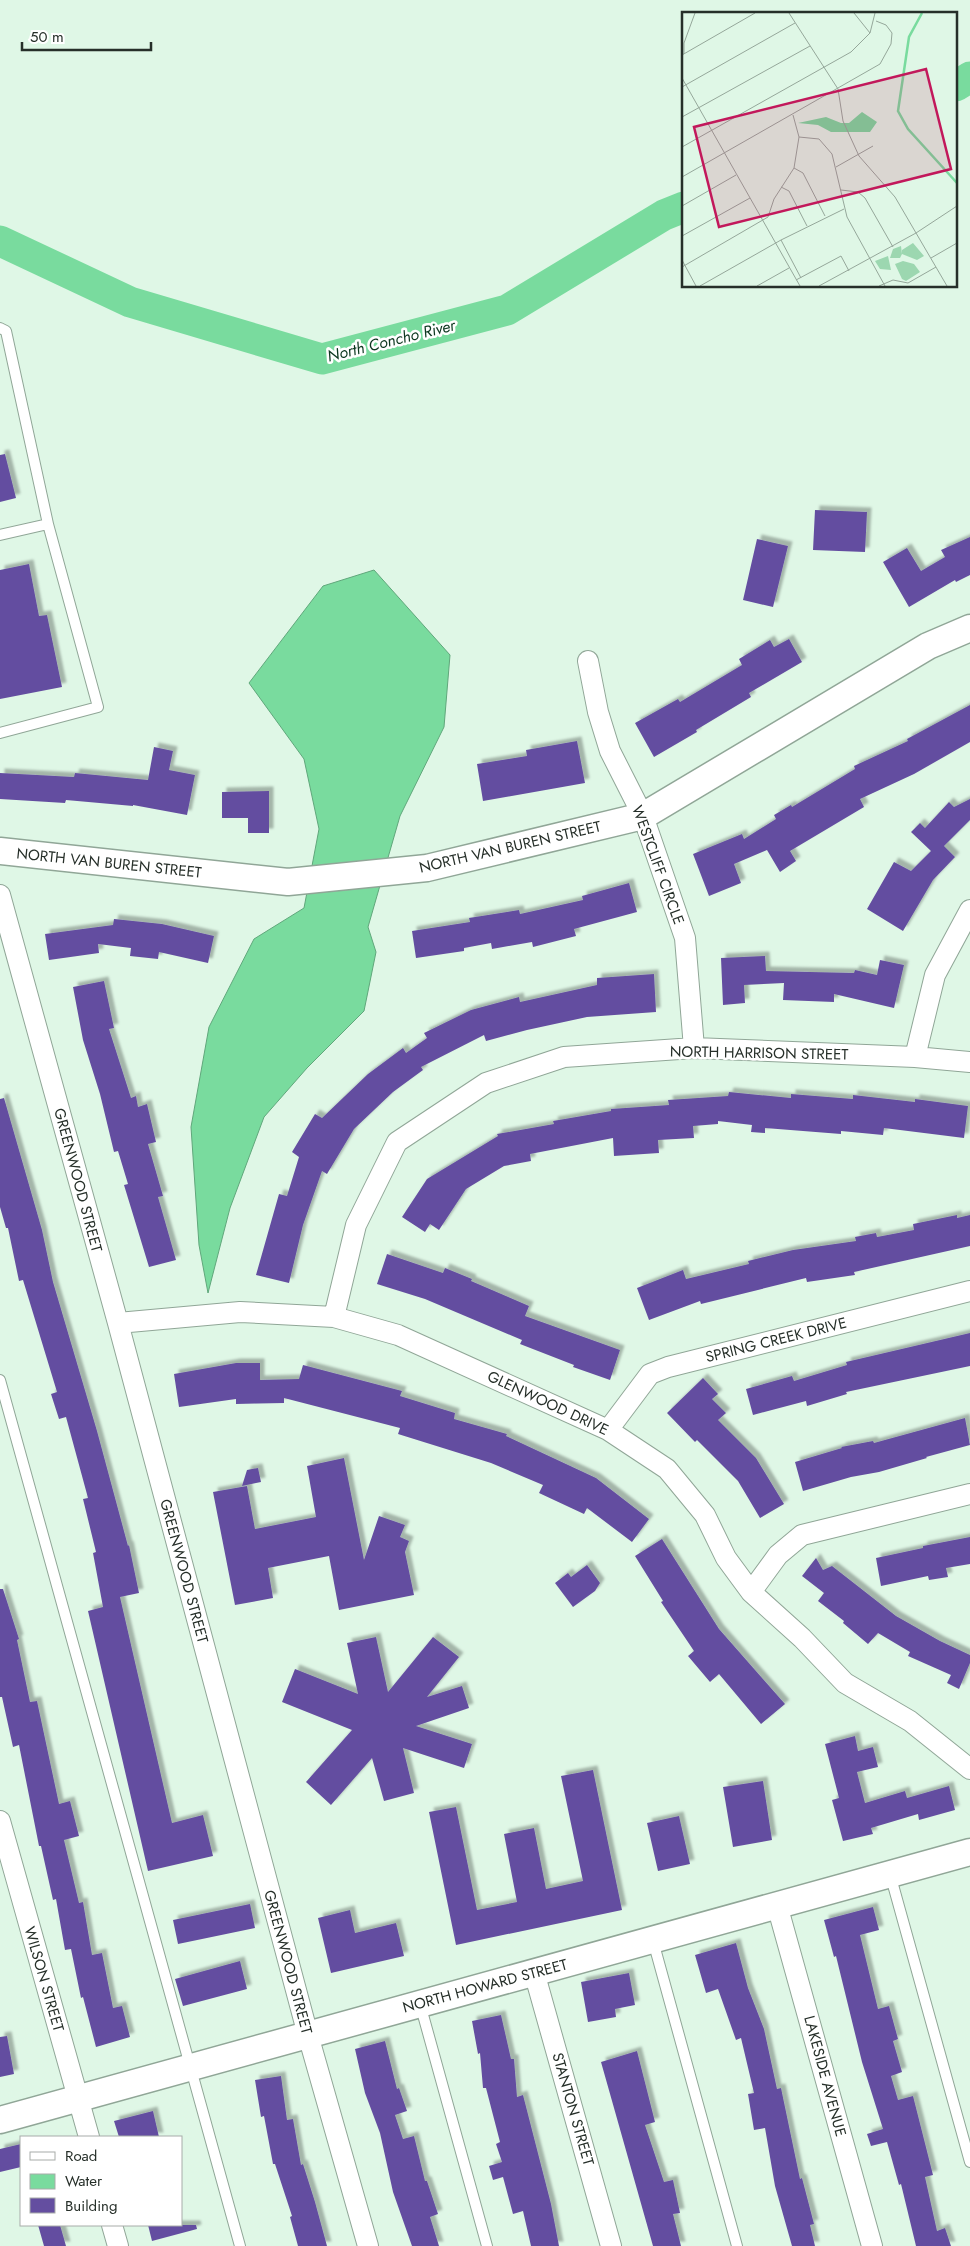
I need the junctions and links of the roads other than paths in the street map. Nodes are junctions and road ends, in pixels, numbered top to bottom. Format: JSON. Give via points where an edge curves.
{"nodes":[{"id":1,"x":0,"y":328,"type":"edge"},
{"id":2,"x":48,"y":524,"type":"junction"},
{"id":3,"x":0,"y":535,"type":"edge"},
{"id":4,"x":970,"y":628,"type":"edge"},
{"id":5,"x":588,"y":661,"type":"dead end"},
{"id":6,"x":0,"y":733,"type":"edge"},
{"id":7,"x":643,"y":816,"type":"junction"},
{"id":8,"x":0,"y":851,"type":"edge"},
{"id":9,"x":0,"y":895,"type":"edge"},
{"id":10,"x":970,"y":910,"type":"edge"},
{"id":11,"x":694,"y":1048,"type":"junction"},
{"id":12,"x":914,"y":1057,"type":"junction"},
{"id":13,"x":970,"y":1062,"type":"edge"},
{"id":14,"x":970,"y":1292,"type":"edge"},
{"id":15,"x":334,"y":1317,"type":"junction"},
{"id":16,"x":118,"y":1323,"type":"junction"},
{"id":17,"x":0,"y":1380,"type":"edge"},
{"id":18,"x":608,"y":1430,"type":"junction"},
{"id":19,"x":970,"y":1494,"type":"edge"},
{"id":20,"x":751,"y":1592,"type":"junction"},
{"id":21,"x":970,"y":1769,"type":"edge"},
{"id":22,"x":0,"y":1821,"type":"edge"},
{"id":23,"x":970,"y":1852,"type":"edge"},
{"id":24,"x":890,"y":1874,"type":"junction"},
{"id":25,"x":778,"y":1905,"type":"junction"},
{"id":26,"x":652,"y":1940,"type":"junction"},
{"id":27,"x":534,"y":1972,"type":"junction"},
{"id":28,"x":420,"y":2004,"type":"junction"},
{"id":29,"x":308,"y":2035,"type":"junction"},
{"id":30,"x":191,"y":2067,"type":"junction"},
{"id":31,"x":78,"y":2098,"type":"junction"},
{"id":32,"x":0,"y":2120,"type":"edge"},
{"id":33,"x":88,"y":2136,"type":"edge"},
{"id":34,"x":970,"y":2162,"type":"edge"},
{"id":35,"x":112,"y":2226,"type":"edge"},
{"id":36,"x":118,"y":2246,"type":"edge"},
{"id":37,"x":240,"y":2246,"type":"edge"},
{"id":38,"x":368,"y":2246,"type":"edge"},
{"id":39,"x":487,"y":2246,"type":"edge"},
{"id":40,"x":611,"y":2246,"type":"edge"},
{"id":41,"x":737,"y":2246,"type":"edge"},
{"id":42,"x":872,"y":2246,"type":"edge"}],
"edges":[{"from":1,"to":2,"type":"lane","via":[[6,331]]},
{"from":2,"to":3,"type":"lane"},
{"from":2,"to":6,"type":"lane","via":[[98,707]]},
{"from":4,"to":7,"type":"street","name":"NORTH VAN BUREN STREET","via":[[928,646]]},
{"from":5,"to":7,"type":"street","name":"WESTCLIFF CIRCLE","via":[[610,751]]},
{"from":7,"to":8,"type":"street","name":"NORTH VAN BUREN STREET","via":[[427,868],[288,882]]},
{"from":7,"to":11,"type":"street","name":"WESTCLIFF CIRCLE","via":[[685,938]]},
{"from":9,"to":16,"type":"street","name":"GREENWOOD STREET"},
{"from":10,"to":12,"type":"street","via":[[935,975]]},
{"from":11,"to":12,"type":"street","name":"NORTH HARRISON STREET"},
{"from":11,"to":15,"type":"street","name":"NORTH HARRISON STREET","via":[[564,1057],[486,1083],[397,1142],[356,1225]]},
{"from":12,"to":13,"type":"street","name":"NORTH HARRISON STREET"},
{"from":14,"to":18,"type":"street","name":"SPRING CREEK DRIVE","via":[[668,1367],[650,1374]]},
{"from":15,"to":16,"type":"street","name":"GLENWOOD DRIVE","via":[[240,1312]]},
{"from":15,"to":18,"type":"street","name":"GLENWOOD DRIVE","via":[[398,1335]]},
{"from":16,"to":29,"type":"street","name":"GREENWOOD STREET"},
{"from":17,"to":30,"type":"lane"},
{"from":18,"to":20,"type":"street","name":"GLENWOOD DRIVE","via":[[667,1470],[705,1515],[726,1558]]},
{"from":19,"to":20,"type":"street","via":[[802,1535],[778,1555]]},
{"from":20,"to":21,"type":"street","name":"GLENWOOD DRIVE","via":[[845,1683],[910,1721]]},
{"from":22,"to":31,"type":"street","name":"WILSON STREET"},
{"from":23,"to":24,"type":"street","name":"NORTH HOWARD STREET"},
{"from":24,"to":25,"type":"street","name":"NORTH HOWARD STREET"},
{"from":24,"to":34,"type":"lane"},
{"from":25,"to":26,"type":"street","name":"NORTH HOWARD STREET"},
{"from":25,"to":42,"type":"street","name":"LAKESIDE AVENUE"},
{"from":26,"to":27,"type":"street","name":"NORTH HOWARD STREET"},
{"from":26,"to":41,"type":"lane"},
{"from":27,"to":28,"type":"street","name":"NORTH HOWARD STREET"},
{"from":27,"to":40,"type":"street","name":"STANTON STREET"},
{"from":28,"to":29,"type":"street","name":"NORTH HOWARD STREET"},
{"from":28,"to":39,"type":"lane"},
{"from":29,"to":30,"type":"street","name":"NORTH HOWARD STREET"},
{"from":29,"to":38,"type":"street","name":"GREENWOOD STREET"},
{"from":30,"to":31,"type":"street","name":"NORTH HOWARD STREET"},
{"from":30,"to":37,"type":"lane"},
{"from":31,"to":32,"type":"street","name":"NORTH HOWARD STREET"},
{"from":31,"to":33,"type":"street","name":"WILSON STREET"},
{"from":35,"to":36,"type":"street"}]}
